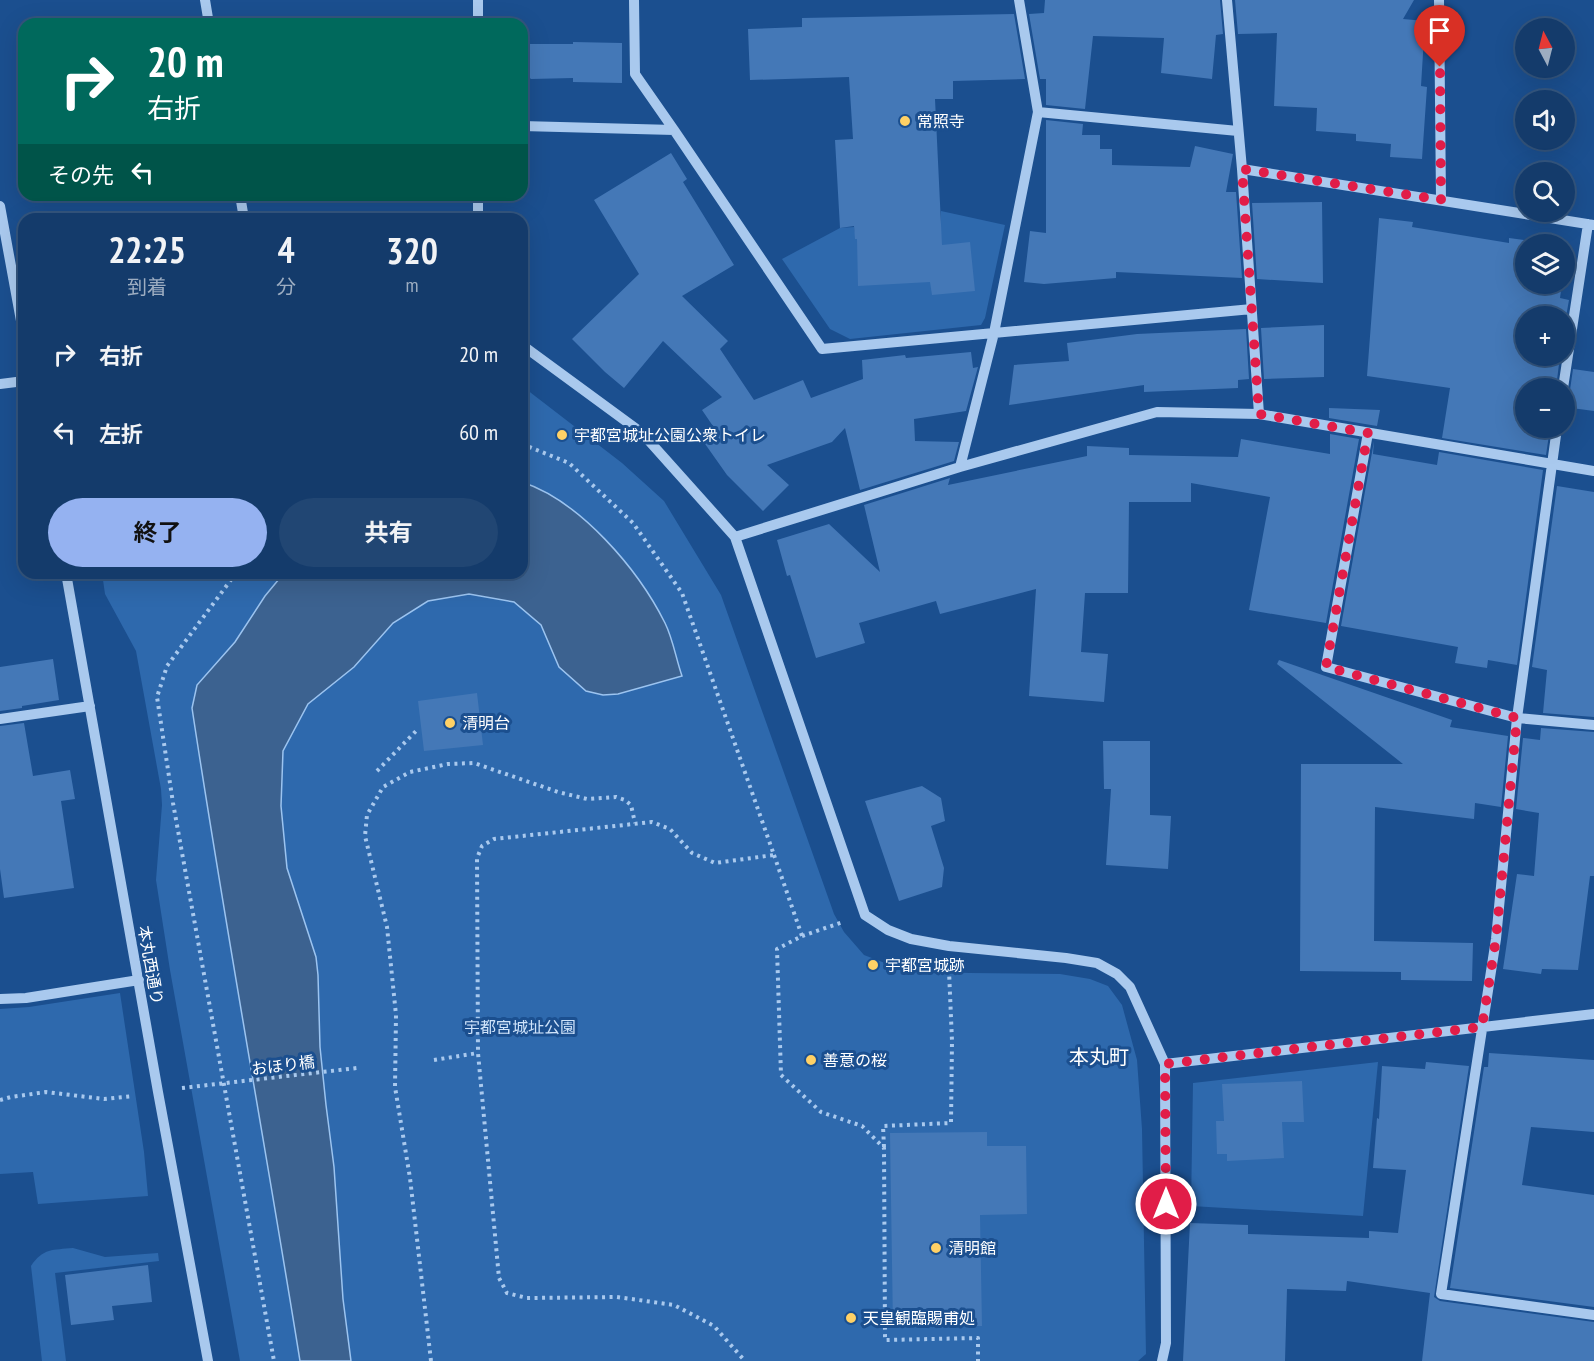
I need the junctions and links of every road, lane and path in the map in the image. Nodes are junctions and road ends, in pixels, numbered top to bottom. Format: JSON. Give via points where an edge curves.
{"nodes":[{"id":1,"x":205,"y":0,"type":"edge"},
{"id":2,"x":478,"y":0,"type":"edge"},
{"id":3,"x":634,"y":0,"type":"edge"},
{"id":4,"x":1018,"y":0,"type":"edge"},
{"id":5,"x":1227,"y":0,"type":"edge"},
{"id":6,"x":1439,"y":0,"type":"edge"},
{"id":7,"x":208,"y":18,"type":"edge"},
{"id":8,"x":478,"y":18,"type":"edge"},
{"id":9,"x":1038,"y":112,"type":"junction"},
{"id":10,"x":528,"y":126,"type":"edge"},
{"id":11,"x":674,"y":130,"type":"junction"},
{"id":12,"x":1238,"y":131,"type":"junction"},
{"id":13,"x":1242,"y":169,"type":"junction"},
{"id":14,"x":1441,"y":200,"type":"junction"},
{"id":15,"x":0,"y":206,"type":"edge"},
{"id":16,"x":1591,"y":225,"type":"edge"},
{"id":17,"x":18,"y":304,"type":"edge"},
{"id":18,"x":1252,"y":309,"type":"junction"},
{"id":19,"x":994,"y":333,"type":"junction"},
{"id":20,"x":528,"y":349,"type":"edge"},
{"id":21,"x":1565,"y":378,"type":"edge"},
{"id":22,"x":18,"y":382,"type":"edge"},
{"id":23,"x":0,"y":384,"type":"edge"},
{"id":24,"x":1259,"y":414,"type":"junction"},
{"id":25,"x":1368,"y":433,"type":"junction"},
{"id":26,"x":1555,"y":438,"type":"edge"},
{"id":27,"x":528,"y":446,"type":"edge"},
{"id":28,"x":1551,"y":463,"type":"junction"},
{"id":29,"x":960,"y":467,"type":"junction"},
{"id":30,"x":1594,"y":471,"type":"edge"},
{"id":31,"x":735,"y":537,"type":"junction"},
{"id":32,"x":67,"y":579,"type":"edge"},
{"id":33,"x":232,"y":579,"type":"edge"},
{"id":34,"x":90,"y":706,"type":"junction"},
{"id":35,"x":1517,"y":718,"type":"junction"},
{"id":36,"x":0,"y":719,"type":"edge"},
{"id":37,"x":1594,"y":725,"type":"edge"},
{"id":38,"x":417,"y":730,"type":"dead end"},
{"id":39,"x":377,"y":771,"type":"dead end"},
{"id":40,"x":635,"y":824,"type":"junction"},
{"id":41,"x":774,"y":855,"type":"junction"},
{"id":42,"x":843,"y":921,"type":"dead end"},
{"id":43,"x":802,"y":936,"type":"junction"},
{"id":44,"x":949,"y":970,"type":"dead end"},
{"id":45,"x":139,"y":980,"type":"junction"},
{"id":46,"x":0,"y":999,"type":"edge"},
{"id":47,"x":1594,"y":1014,"type":"edge"},
{"id":48,"x":1482,"y":1027,"type":"junction"},
{"id":49,"x":478,"y":1053,"type":"junction"},
{"id":50,"x":434,"y":1060,"type":"dead end"},
{"id":51,"x":1165,"y":1064,"type":"junction"},
{"id":52,"x":357,"y":1068,"type":"dead end"},
{"id":53,"x":224,"y":1084,"type":"junction"},
{"id":54,"x":197,"y":1086,"type":"dead end"},
{"id":55,"x":135,"y":1096,"type":"dead end"},
{"id":56,"x":0,"y":1100,"type":"edge"},
{"id":57,"x":884,"y":1148,"type":"junction"},
{"id":58,"x":1594,"y":1315,"type":"edge"},
{"id":59,"x":208,"y":1361,"type":"edge"},
{"id":60,"x":274,"y":1361,"type":"edge"},
{"id":61,"x":431,"y":1361,"type":"edge"},
{"id":62,"x":745,"y":1361,"type":"edge"},
{"id":63,"x":978,"y":1361,"type":"edge"},
{"id":64,"x":1162,"y":1361,"type":"edge"}],
"edges":[{"from":1,"to":7,"type":"street"},
{"from":2,"to":8,"type":"street"},
{"from":3,"to":11,"type":"street","via":[[635,74]]},
{"from":4,"to":9,"type":"street"},
{"from":5,"to":12,"type":"street"},
{"from":6,"to":14,"type":"street"},
{"from":9,"to":12,"type":"street"},
{"from":9,"to":19,"type":"street"},
{"from":10,"to":11,"type":"street"},
{"from":11,"to":19,"type":"street","via":[[822,349]]},
{"from":12,"to":13,"type":"street"},
{"from":13,"to":14,"type":"street"},
{"from":13,"to":18,"type":"street"},
{"from":14,"to":16,"type":"street"},
{"from":15,"to":17,"type":"street"},
{"from":16,"to":21,"type":"street"},
{"from":18,"to":19,"type":"street"},
{"from":18,"to":24,"type":"street"},
{"from":19,"to":29,"type":"street"},
{"from":20,"to":31,"type":"street","via":[[642,433]]},
{"from":22,"to":23,"type":"street"},
{"from":24,"to":25,"type":"street"},
{"from":24,"to":29,"type":"street","via":[[1157,412]]},
{"from":25,"to":28,"type":"street"},
{"from":25,"to":35,"type":"street","via":[[1326,667]]},
{"from":26,"to":28,"type":"street"},
{"from":27,"to":41,"type":"path","via":[[569,462],[633,523],[682,593]]},
{"from":28,"to":30,"type":"street"},
{"from":28,"to":35,"type":"street"},
{"from":29,"to":31,"type":"street"},
{"from":31,"to":51,"type":"street","via":[[865,915],[911,939],[1097,963],[1130,987]]},
{"from":32,"to":34,"type":"street","name":"本丸西通り"},
{"from":33,"to":53,"type":"path","via":[[168,666],[157,697]]},
{"from":34,"to":36,"type":"street"},
{"from":34,"to":45,"type":"street","name":"本丸西通り"},
{"from":35,"to":37,"type":"street"},
{"from":35,"to":48,"type":"street","via":[[1496,939]]},
{"from":38,"to":39,"type":"path"},
{"from":40,"to":41,"type":"path","via":[[652,822],[670,829],[692,853],[716,863]]},
{"from":40,"to":49,"type":"path","via":[[494,839],[482,846],[477,858]]},
{"from":40,"to":61,"type":"path","via":[[631,805],[616,797],[587,799],[474,763],[410,772],[383,787],[367,815],[365,836],[387,927],[396,1015],[395,1088],[410,1178]]},
{"from":41,"to":43,"type":"path"},
{"from":42,"to":43,"type":"path"},
{"from":43,"to":57,"type":"path","via":[[777,949],[781,1075],[821,1112],[862,1126]]},
{"from":44,"to":57,"type":"path","via":[[951,1123],[883,1126]]},
{"from":45,"to":46,"type":"street"},
{"from":45,"to":59,"type":"street","name":"本丸西通り"},
{"from":47,"to":48,"type":"street"},
{"from":48,"to":51,"type":"street"},
{"from":48,"to":58,"type":"street","via":[[1441,1294]]},
{"from":49,"to":50,"type":"path"},
{"from":49,"to":62,"type":"path","via":[[498,1278],[507,1293],[528,1298],[617,1297],[674,1305],[714,1326]]},
{"from":51,"to":64,"type":"street","via":[[1166,1343]]},
{"from":52,"to":53,"type":"path","name":"おほり橋"},
{"from":53,"to":54,"type":"path","name":"おほり橋"},
{"from":53,"to":60,"type":"path"},
{"from":55,"to":56,"type":"path","via":[[104,1099],[46,1092]]},
{"from":57,"to":63,"type":"path","via":[[885,1340],[978,1338]]}]}
